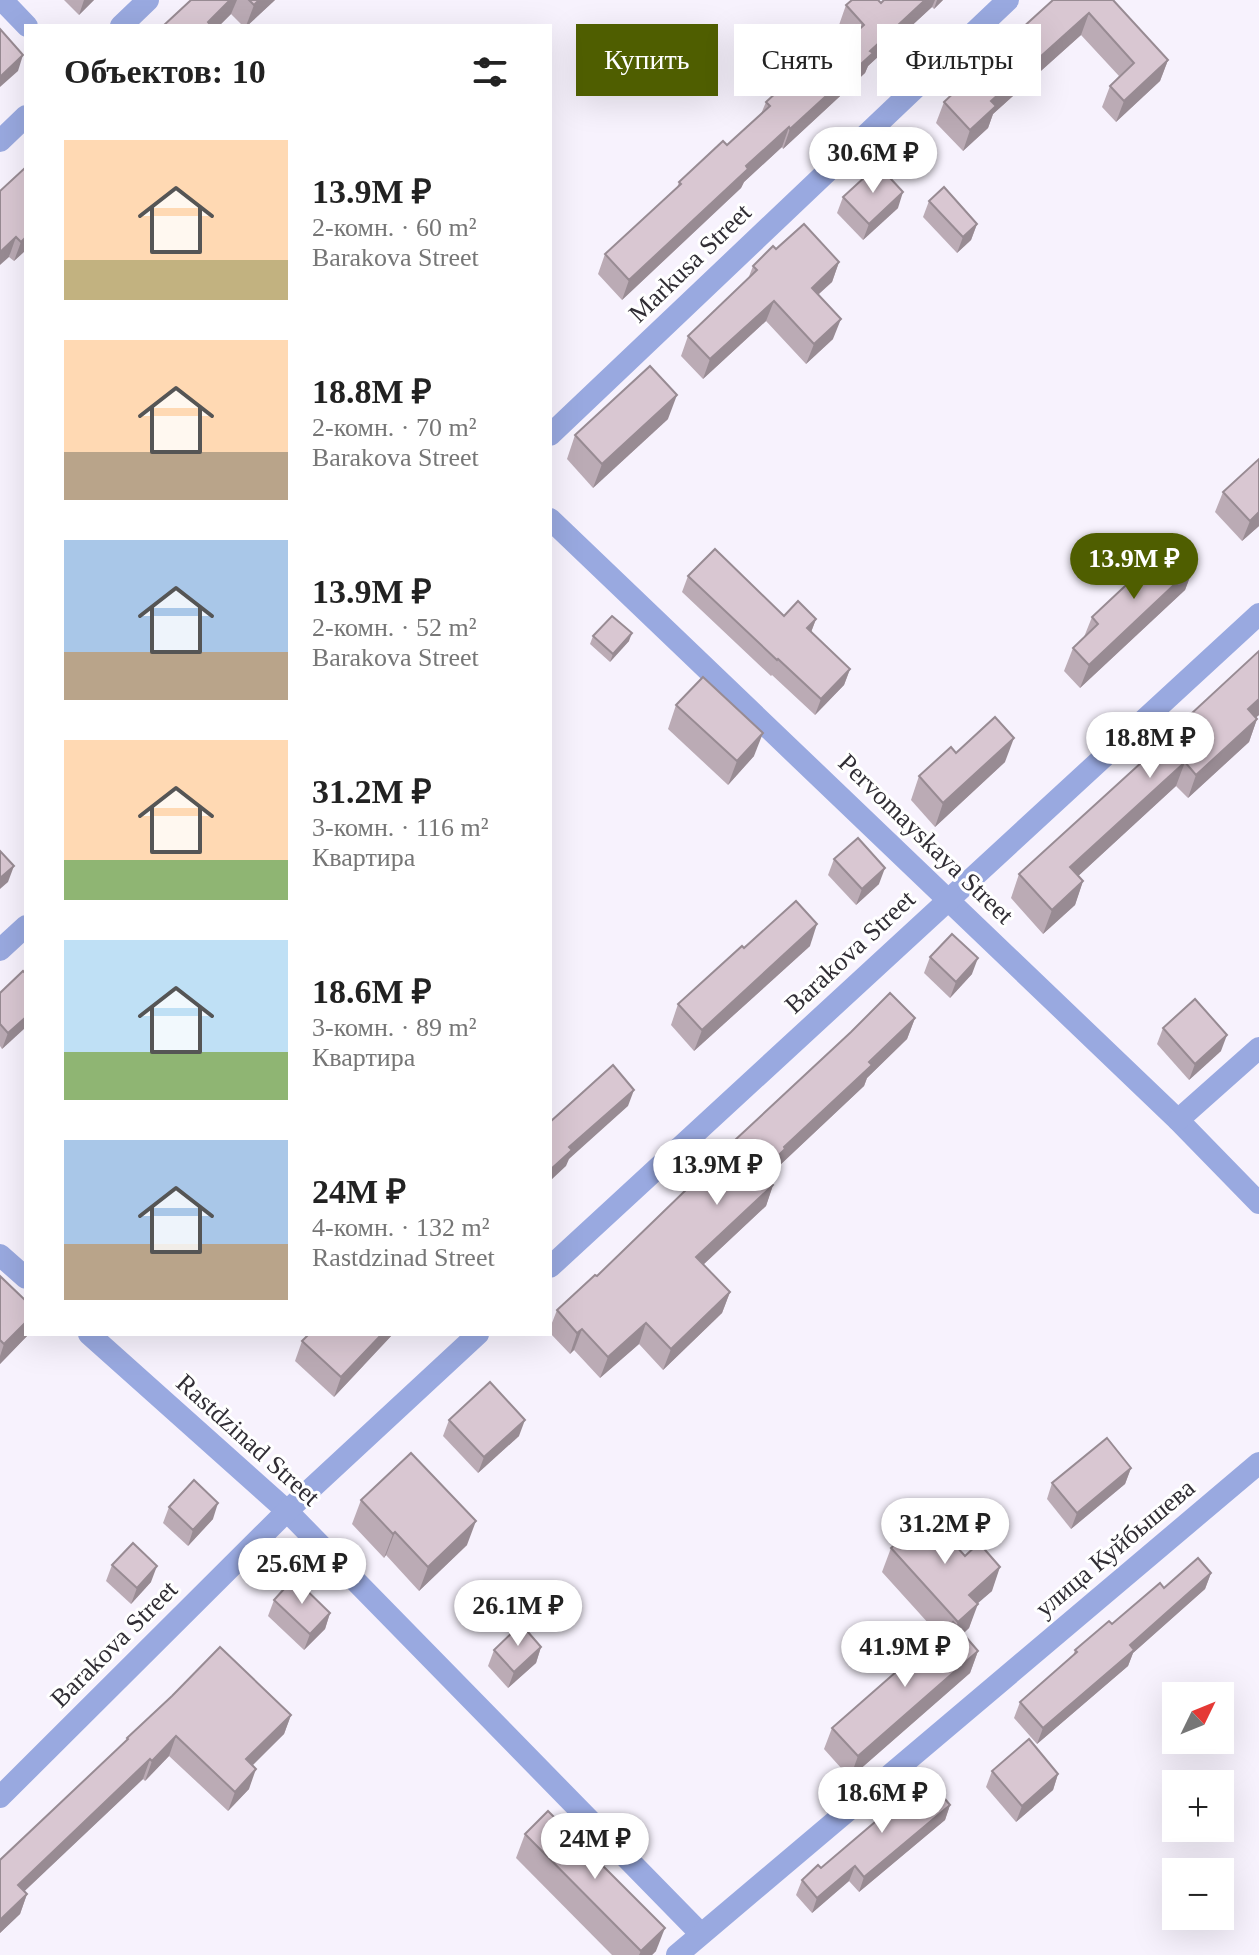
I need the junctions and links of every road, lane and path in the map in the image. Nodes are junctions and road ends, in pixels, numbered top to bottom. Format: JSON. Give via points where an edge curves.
{"nodes":[{"id":1,"x":2,"y":0,"type":"edge"},
{"id":2,"x":148,"y":0,"type":"edge"},
{"id":3,"x":1008,"y":0,"type":"edge"},
{"id":4,"x":25,"y":24,"type":"edge"},
{"id":5,"x":123,"y":24,"type":"edge"},
{"id":6,"x":24,"y":118,"type":"edge"},
{"id":7,"x":0,"y":141,"type":"edge"},
{"id":8,"x":552,"y":433,"type":"edge"},
{"id":9,"x":552,"y":521,"type":"edge"},
{"id":10,"x":1259,"y":614,"type":"edge"},
{"id":11,"x":948,"y":899,"type":"junction"},
{"id":12,"x":24,"y":928,"type":"edge"},
{"id":13,"x":0,"y":950,"type":"edge"},
{"id":14,"x":1259,"y":1048,"type":"edge"},
{"id":15,"x":1178,"y":1120,"type":"junction"},
{"id":16,"x":1259,"y":1203,"type":"edge"},
{"id":17,"x":0,"y":1255,"type":"edge"},
{"id":18,"x":552,"y":1265,"type":"edge"},
{"id":19,"x":24,"y":1276,"type":"edge"},
{"id":20,"x":91,"y":1336,"type":"edge"},
{"id":21,"x":476,"y":1336,"type":"edge"},
{"id":22,"x":1259,"y":1463,"type":"edge"},
{"id":23,"x":287,"y":1511,"type":"junction"},
{"id":24,"x":0,"y":1797,"type":"edge"},
{"id":25,"x":701,"y":1934,"type":"junction"},
{"id":26,"x":677,"y":1955,"type":"edge"}],
"edges":[{"from":1,"to":4,"type":"street"},
{"from":2,"to":5,"type":"street"},
{"from":3,"to":8,"type":"street","name":"Markusa Street"},
{"from":6,"to":7,"type":"street"},
{"from":9,"to":11,"type":"street","name":"Pervomayskaya Street"},
{"from":10,"to":11,"type":"street","name":"Barakova Street"},
{"from":11,"to":15,"type":"street","name":"Pervomayskaya Street"},
{"from":11,"to":18,"type":"street","name":"Barakova Street"},
{"from":12,"to":13,"type":"street"},
{"from":14,"to":15,"type":"street"},
{"from":15,"to":16,"type":"street","name":"Pervomayskaya Street"},
{"from":17,"to":19,"type":"street"},
{"from":20,"to":23,"type":"street","name":"Rastdzinad Street"},
{"from":21,"to":23,"type":"street","name":"Barakova Street"},
{"from":22,"to":25,"type":"street","name":"улица Куйбышева"},
{"from":23,"to":24,"type":"street","name":"Barakova Street"},
{"from":23,"to":25,"type":"street","name":"Rastdzinad Street"},
{"from":25,"to":26,"type":"street","name":"улица Куйбышева"}]}
